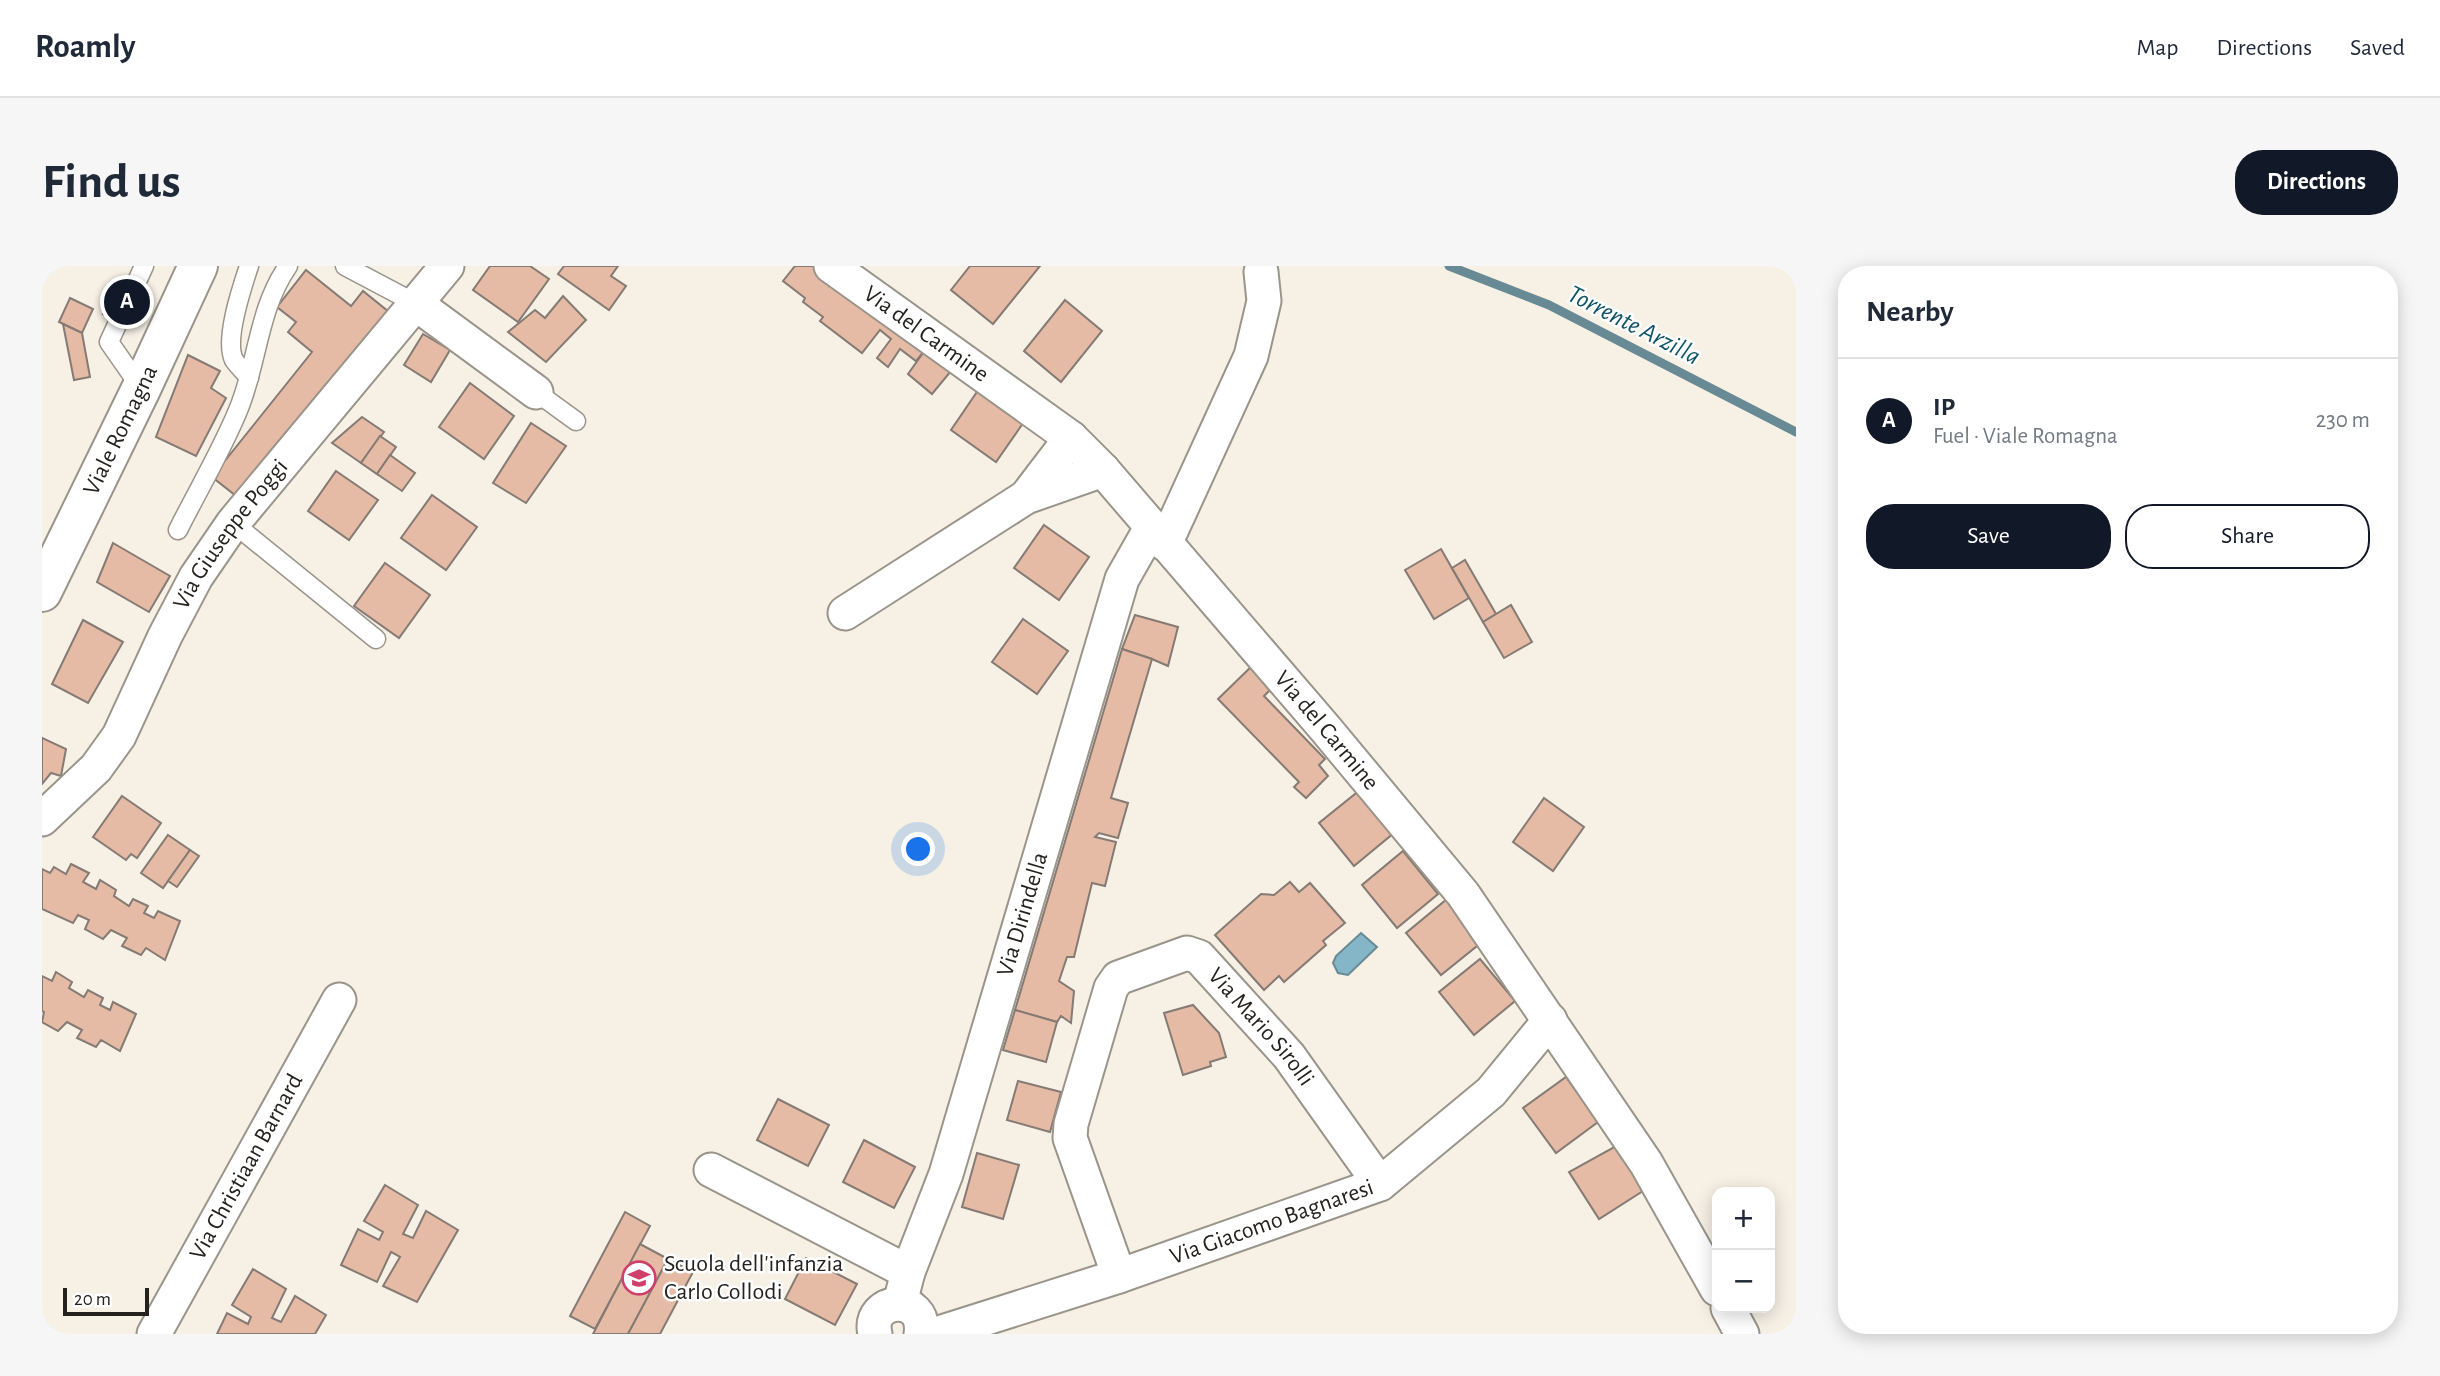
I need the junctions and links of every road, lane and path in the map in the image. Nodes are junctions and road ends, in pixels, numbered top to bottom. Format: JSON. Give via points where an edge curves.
{"nodes":[{"id":1,"x":144,"y":266,"type":"edge"},
{"id":2,"x":198,"y":266,"type":"edge"},
{"id":3,"x":249,"y":266,"type":"edge"},
{"id":4,"x":288,"y":266,"type":"edge"},
{"id":5,"x":345,"y":266,"type":"edge"},
{"id":6,"x":446,"y":266,"type":"edge"},
{"id":7,"x":831,"y":266,"type":"edge"},
{"id":8,"x":1261,"y":272,"type":"dead end"},
{"id":9,"x":415,"y":303,"type":"junction"},
{"id":10,"x":250,"y":377,"type":"junction"},
{"id":11,"x":142,"y":389,"type":"junction"},
{"id":12,"x":536,"y":392,"type":"joint"},
{"id":13,"x":576,"y":421,"type":"dead end"},
{"id":14,"x":1071,"y":438,"type":"junction"},
{"id":15,"x":1103,"y":470,"type":"junction"},
{"id":16,"x":1026,"y":497,"type":"junction"},
{"id":17,"x":233,"y":523,"type":"junction"},
{"id":18,"x":178,"y":530,"type":"dead end"},
{"id":19,"x":1158,"y":536,"type":"junction"},
{"id":20,"x":42,"y":592,"type":"edge"},
{"id":21,"x":845,"y":613,"type":"dead end"},
{"id":22,"x":376,"y":639,"type":"dead end"},
{"id":23,"x":42,"y":819,"type":"edge"},
{"id":24,"x":339,"y":1000,"type":"dead end"},
{"id":25,"x":1550,"y":1020,"type":"junction"},
{"id":26,"x":711,"y":1170,"type":"dead end"},
{"id":27,"x":1380,"y":1184,"type":"junction"},
{"id":28,"x":908,"y":1272,"type":"junction"},
{"id":29,"x":1119,"y":1276,"type":"junction"},
{"id":30,"x":1712,"y":1280,"type":"edge"},
{"id":31,"x":900,"y":1303,"type":"junction"},
{"id":32,"x":1731,"y":1313,"type":"edge"},
{"id":33,"x":154,"y":1334,"type":"edge"},
{"id":34,"x":874,"y":1334,"type":"edge"},
{"id":35,"x":921,"y":1334,"type":"edge"},
{"id":36,"x":936,"y":1334,"type":"edge"},
{"id":37,"x":1742,"y":1334,"type":"edge"}],
"edges":[{"from":1,"to":11,"type":"lane","via":[[109,342]]},
{"from":2,"to":11,"type":"main road","name":"Viale Romagna"},
{"from":3,"to":10,"type":"lane","via":[[237,301],[232,337],[234,359]]},
{"from":4,"to":10,"type":"lane","via":[[274,286]]},
{"from":5,"to":9,"type":"lane"},
{"from":6,"to":9,"type":"street","name":"Via Giuseppe Poggi"},
{"from":7,"to":14,"type":"street","name":"Via del Carmine"},
{"from":8,"to":19,"type":"street","name":"Via Dirindella","via":[[1264,301],[1251,356]]},
{"from":9,"to":12,"type":"street"},
{"from":9,"to":17,"type":"street","name":"Via Giuseppe Poggi"},
{"from":10,"to":18,"type":"lane"},
{"from":11,"to":20,"type":"main road","name":"Viale Romagna"},
{"from":12,"to":13,"type":"lane"},
{"from":14,"to":15,"type":"street","name":"Via del Carmine"},
{"from":14,"to":16,"type":"street"},
{"from":15,"to":16,"type":"street"},
{"from":15,"to":19,"type":"street","name":"Via del Carmine"},
{"from":16,"to":21,"type":"street"},
{"from":17,"to":22,"type":"lane"},
{"from":17,"to":23,"type":"street","name":"Via Giuseppe Poggi","via":[[196,577],[119,736],[96,768]]},
{"from":19,"to":25,"type":"street","name":"Via del Carmine","via":[[1463,894]]},
{"from":19,"to":28,"type":"street","name":"Via Dirindella","via":[[1122,579],[946,1174]]},
{"from":24,"to":33,"type":"street","name":"Via Christiaan Barnard"},
{"from":25,"to":27,"type":"street","name":"Via Giacomo Bagnaresi","via":[[1491,1092]]},
{"from":25,"to":30,"type":"street","name":"Via del Carmine","via":[[1646,1163]]},
{"from":26,"to":28,"type":"street"},
{"from":27,"to":29,"type":"street","name":"Via Giacomo Bagnaresi"},
{"from":27,"to":29,"type":"street","name":"Via Mario Sirolli","via":[[1289,1056],[1199,957],[1188,953],[1118,978],[1111,988],[1071,1124],[1070,1138]]},
{"from":28,"to":31,"type":"street","name":"Via Dirindella"},
{"from":29,"to":36,"type":"street","name":"Via Giacomo Bagnaresi"},
{"from":31,"to":34,"type":"street","via":[[881,1310],[875,1318]]},
{"from":31,"to":35,"type":"street","via":[[916,1312]]},
{"from":32,"to":37,"type":"street"}]}
